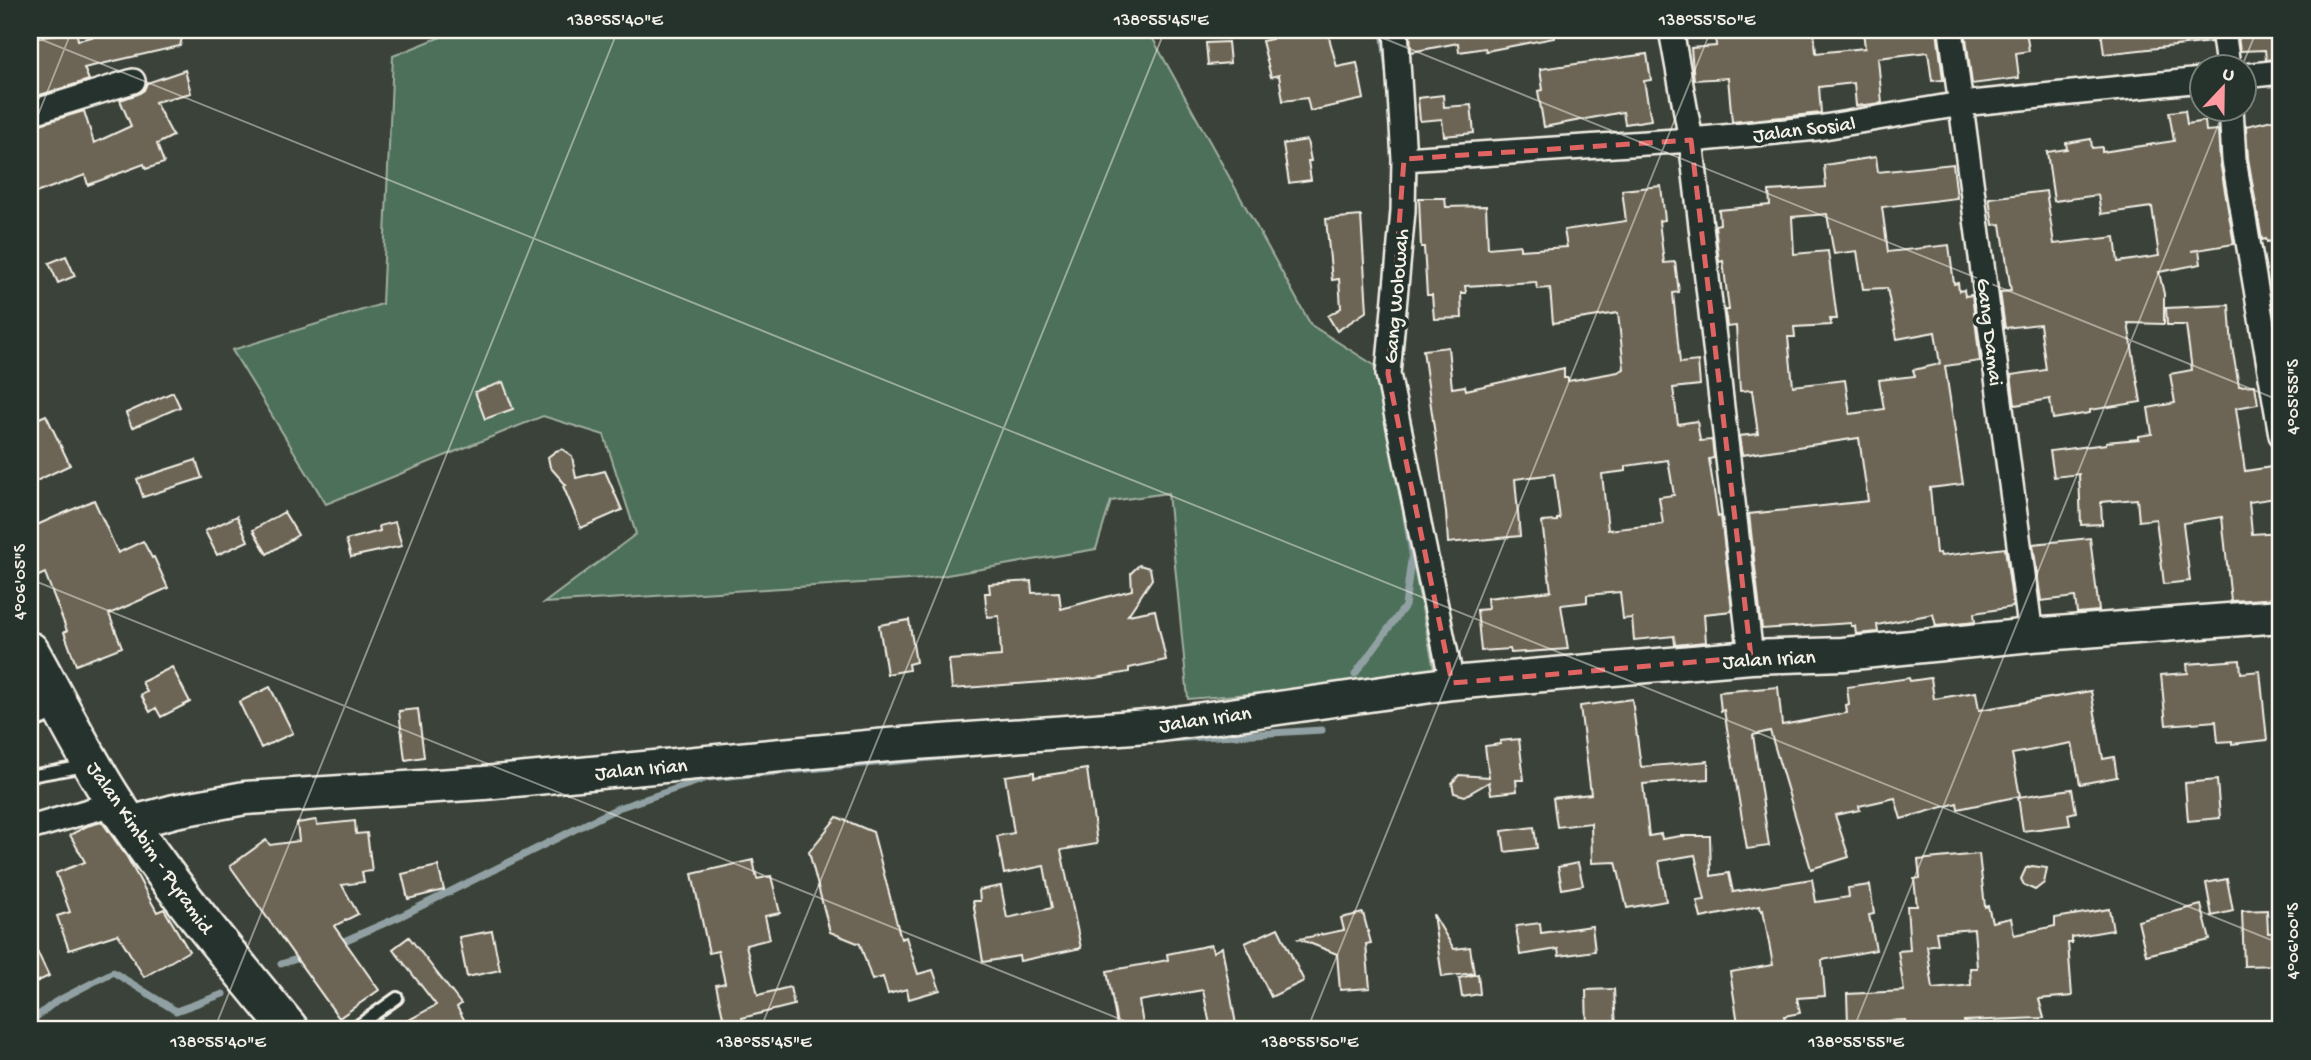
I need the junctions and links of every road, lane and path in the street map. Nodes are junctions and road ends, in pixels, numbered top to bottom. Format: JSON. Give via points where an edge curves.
{"nodes":[{"id":1,"x":1396,"y":30,"type":"edge"},
{"id":2,"x":1671,"y":30,"type":"edge"},
{"id":3,"x":1951,"y":30,"type":"edge"},
{"id":4,"x":2223,"y":30,"type":"edge"},
{"id":5,"x":2226,"y":52,"type":"edge"},
{"id":6,"x":2281,"y":72,"type":"edge"},
{"id":7,"x":2258,"y":75,"type":"edge"},
{"id":8,"x":133,"y":81,"type":"dead end"},
{"id":9,"x":2188,"y":81,"type":"edge"},
{"id":10,"x":1961,"y":104,"type":"junction"},
{"id":11,"x":30,"y":113,"type":"edge"},
{"id":12,"x":2232,"y":122,"type":"edge"},
{"id":13,"x":1691,"y":140,"type":"junction"},
{"id":14,"x":1404,"y":159,"type":"junction"},
{"id":15,"x":2281,"y":435,"type":"edge"},
{"id":16,"x":2281,"y":616,"type":"edge"},
{"id":17,"x":2031,"y":635,"type":"junction"},
{"id":18,"x":30,"y":651,"type":"edge"},
{"id":19,"x":1751,"y":657,"type":"junction"},
{"id":20,"x":1452,"y":682,"type":"junction"},
{"id":21,"x":63,"y":710,"type":"junction"},
{"id":22,"x":30,"y":724,"type":"edge"},
{"id":23,"x":91,"y":765,"type":"junction"},
{"id":24,"x":30,"y":776,"type":"edge"},
{"id":25,"x":123,"y":813,"type":"junction"},
{"id":26,"x":30,"y":828,"type":"edge"},
{"id":27,"x":397,"y":998,"type":"dead end"},
{"id":28,"x":290,"y":1030,"type":"edge"},
{"id":29,"x":352,"y":1030,"type":"edge"}],
"edges":[{"from":1,"to":14,"type":"street","name":"Gang Wolowah"},
{"from":2,"to":13,"type":"street"},
{"from":3,"to":10,"type":"street","name":"Gang Damai"},
{"from":4,"to":5,"type":"street"},
{"from":6,"to":7,"type":"street"},
{"from":8,"to":11,"type":"street"},
{"from":9,"to":10,"type":"street","name":"Jalan Sosial"},
{"from":10,"to":13,"type":"street","name":"Jalan Sosial","via":[[1818,128]]},
{"from":10,"to":17,"type":"street","name":"Gang Damai"},
{"from":12,"to":15,"type":"street","via":[[2234,160]]},
{"from":13,"to":14,"type":"street","name":"Jalan Sosial"},
{"from":13,"to":19,"type":"street"},
{"from":14,"to":20,"type":"street","name":"Gang Wolowah","via":[[1388,374]]},
{"from":16,"to":17,"type":"main road","name":"Jalan Irian"},
{"from":17,"to":19,"type":"main road","name":"Jalan Irian","via":[[1843,654]]},
{"from":18,"to":21,"type":"highway","name":"Jalan Kimbim - Pyramid"},
{"from":19,"to":20,"type":"main road","name":"Jalan Irian"},
{"from":20,"to":25,"type":"main road","name":"Jalan Irian","via":[[1161,725],[484,783],[246,798],[175,811]]},
{"from":21,"to":22,"type":"lane"},
{"from":21,"to":23,"type":"highway","name":"Jalan Kimbim - Pyramid"},
{"from":23,"to":24,"type":"lane"},
{"from":23,"to":25,"type":"highway","name":"Jalan Kimbim - Pyramid"},
{"from":25,"to":26,"type":"street"},
{"from":25,"to":28,"type":"highway","name":"Jalan Kimbim - Pyramid","via":[[205,927]]},
{"from":27,"to":29,"type":"lane"}]}
